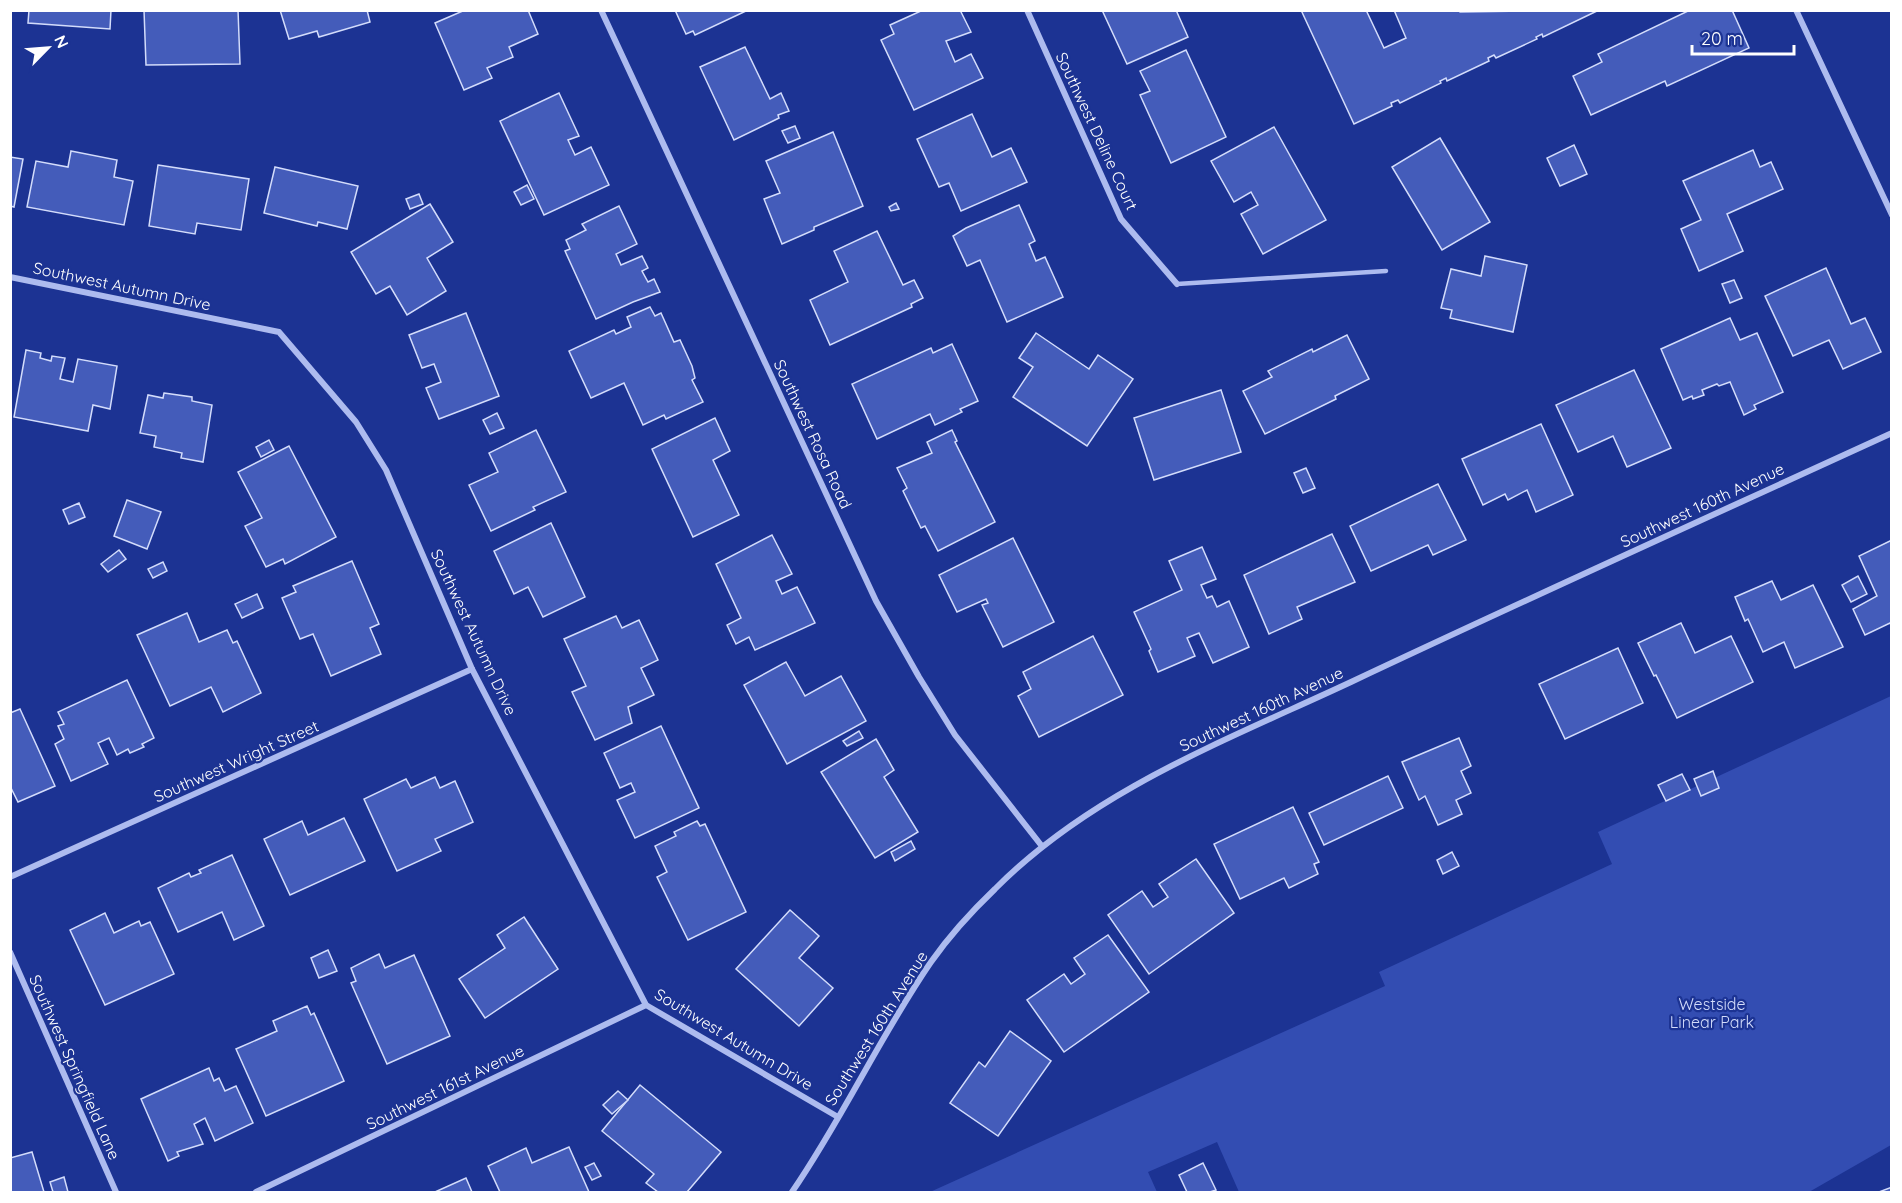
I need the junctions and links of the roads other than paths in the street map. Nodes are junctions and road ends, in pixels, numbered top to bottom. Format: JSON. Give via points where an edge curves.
{"nodes":[{"id":1,"x":601,"y":10,"type":"edge"},
{"id":2,"x":1027,"y":10,"type":"edge"},
{"id":3,"x":1796,"y":10,"type":"edge"},
{"id":4,"x":1892,"y":215,"type":"edge"},
{"id":5,"x":1386,"y":271,"type":"dead end"},
{"id":6,"x":10,"y":277,"type":"edge"},
{"id":7,"x":1177,"y":284,"type":"joint"},
{"id":8,"x":1892,"y":433,"type":"edge"},
{"id":9,"x":472,"y":669,"type":"junction"},
{"id":10,"x":1041,"y":845,"type":"junction"},
{"id":11,"x":10,"y":877,"type":"edge"},
{"id":12,"x":10,"y":952,"type":"edge"},
{"id":13,"x":646,"y":1005,"type":"junction"},
{"id":14,"x":838,"y":1117,"type":"junction"},
{"id":15,"x":116,"y":1192,"type":"edge"},
{"id":16,"x":256,"y":1192,"type":"edge"},
{"id":17,"x":792,"y":1192,"type":"edge"}],
"edges":[{"from":1,"to":10,"type":"street","name":"Southwest Rosa Road","via":[[876,601],[955,735]]},
{"from":2,"to":7,"type":"street","name":"Southwest Deline Court","via":[[1121,219]]},
{"from":3,"to":4,"type":"street"},
{"from":5,"to":7,"type":"lane"},
{"from":6,"to":9,"type":"street","name":"Southwest Autumn Drive","via":[[279,332],[356,422],[386,470]]},
{"from":8,"to":10,"type":"street","name":"Southwest 160th Avenue","via":[[1144,779]]},
{"from":9,"to":11,"type":"street","name":"Southwest Wright Street"},
{"from":9,"to":13,"type":"street","name":"Southwest Autumn Drive"},
{"from":10,"to":14,"type":"street","name":"Southwest 160th Avenue","via":[[960,925],[933,959]]},
{"from":12,"to":15,"type":"street","name":"Southwest Springfield Lane"},
{"from":13,"to":14,"type":"street","name":"Southwest Autumn Drive"},
{"from":13,"to":16,"type":"street","name":"Southwest 161st Avenue"},
{"from":14,"to":17,"type":"street","name":"Southwest 160th Avenue"}]}
